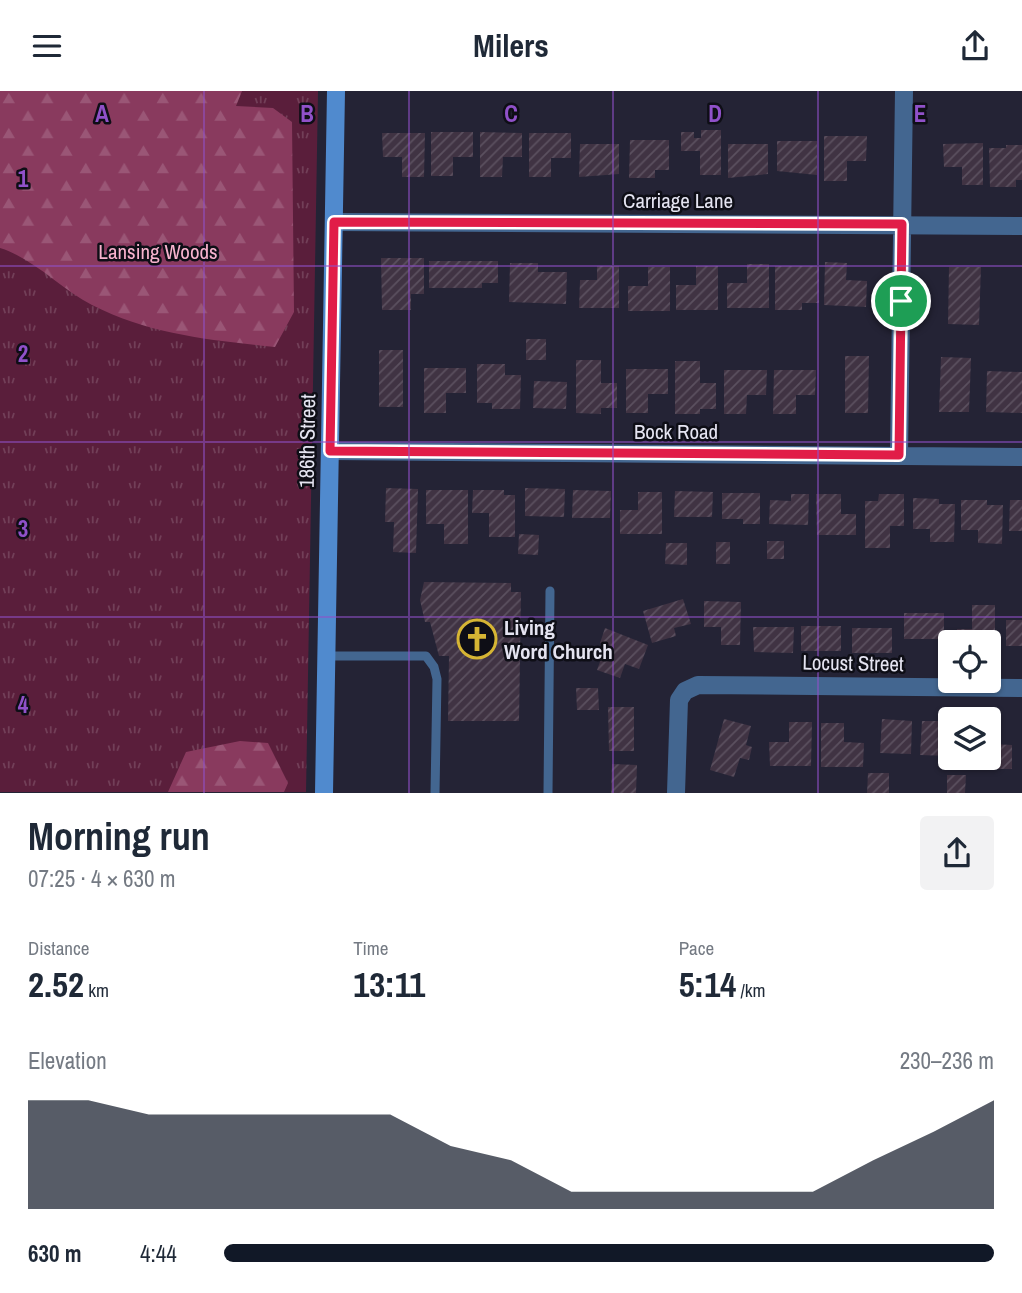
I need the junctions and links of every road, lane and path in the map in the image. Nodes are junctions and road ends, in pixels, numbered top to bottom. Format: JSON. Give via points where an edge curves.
{"nodes":[{"id":1,"x":336,"y":91,"type":"edge"},
{"id":2,"x":904,"y":91,"type":"edge"},
{"id":3,"x":334,"y":222,"type":"junction"},
{"id":4,"x":902,"y":224,"type":"junction"},
{"id":5,"x":1022,"y":226,"type":"edge"},
{"id":6,"x":330,"y":451,"type":"junction"},
{"id":7,"x":899,"y":455,"type":"junction"},
{"id":8,"x":1022,"y":457,"type":"edge"},
{"id":9,"x":550,"y":591,"type":"dead end"},
{"id":10,"x":326,"y":656,"type":"junction"},
{"id":11,"x":1022,"y":688,"type":"edge"},
{"id":12,"x":324,"y":793,"type":"edge"},
{"id":13,"x":435,"y":793,"type":"edge"},
{"id":14,"x":548,"y":793,"type":"edge"},
{"id":15,"x":676,"y":793,"type":"edge"}],
"edges":[{"from":1,"to":3,"type":"street","name":"186th Street"},
{"from":2,"to":4,"type":"street"},
{"from":3,"to":4,"type":"street","name":"Carriage Lane"},
{"from":3,"to":6,"type":"street","name":"186th Street"},
{"from":4,"to":5,"type":"street","name":"Carriage Lane"},
{"from":4,"to":7,"type":"street"},
{"from":6,"to":7,"type":"street","name":"Bock Road"},
{"from":6,"to":10,"type":"street","name":"186th Street"},
{"from":7,"to":8,"type":"street","name":"Bock Road"},
{"from":9,"to":14,"type":"lane"},
{"from":10,"to":12,"type":"street","name":"186th Street"},
{"from":10,"to":13,"type":"lane","via":[[426,656],[437,679]]},
{"from":11,"to":15,"type":"street","name":"Locust Street","via":[[712,684],[685,691],[677,714]]}]}
